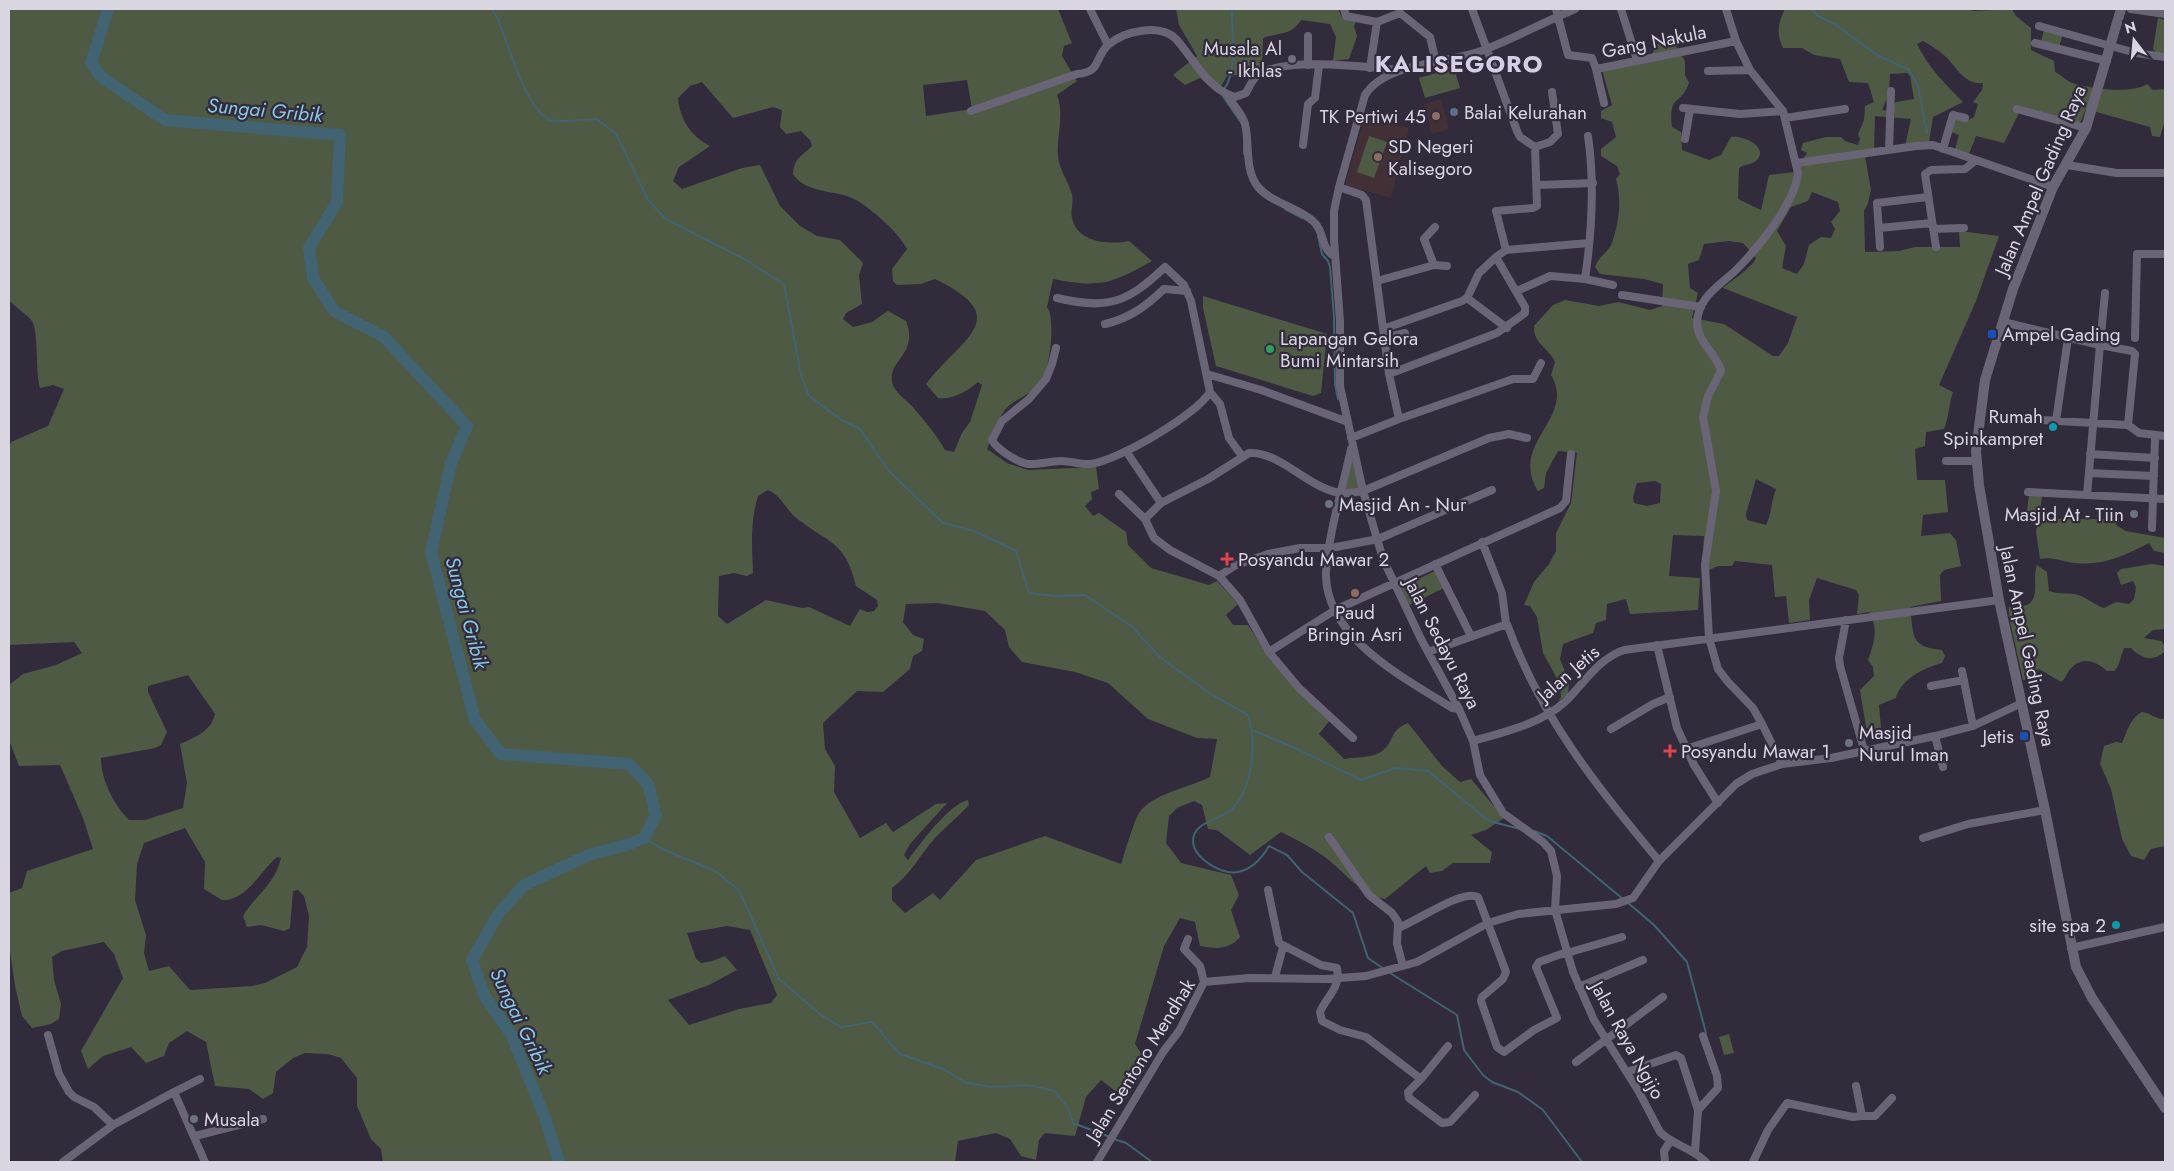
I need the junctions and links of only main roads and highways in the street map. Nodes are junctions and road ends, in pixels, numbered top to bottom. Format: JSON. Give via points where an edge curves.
{"nodes":[{"id":1,"x":2121,"y":9,"type":"edge"},
{"id":2,"x":2165,"y":1108,"type":"edge"}],
"edges":[{"from":1,"to":2,"type":"main road","name":"Jalan Ampel Gading Raya","via":[[2086,128],[2053,187],[2024,257],[2003,322],[1985,380],[1979,413],[1977,460],[1998,600],[2076,967],[2092,998]]}]}
